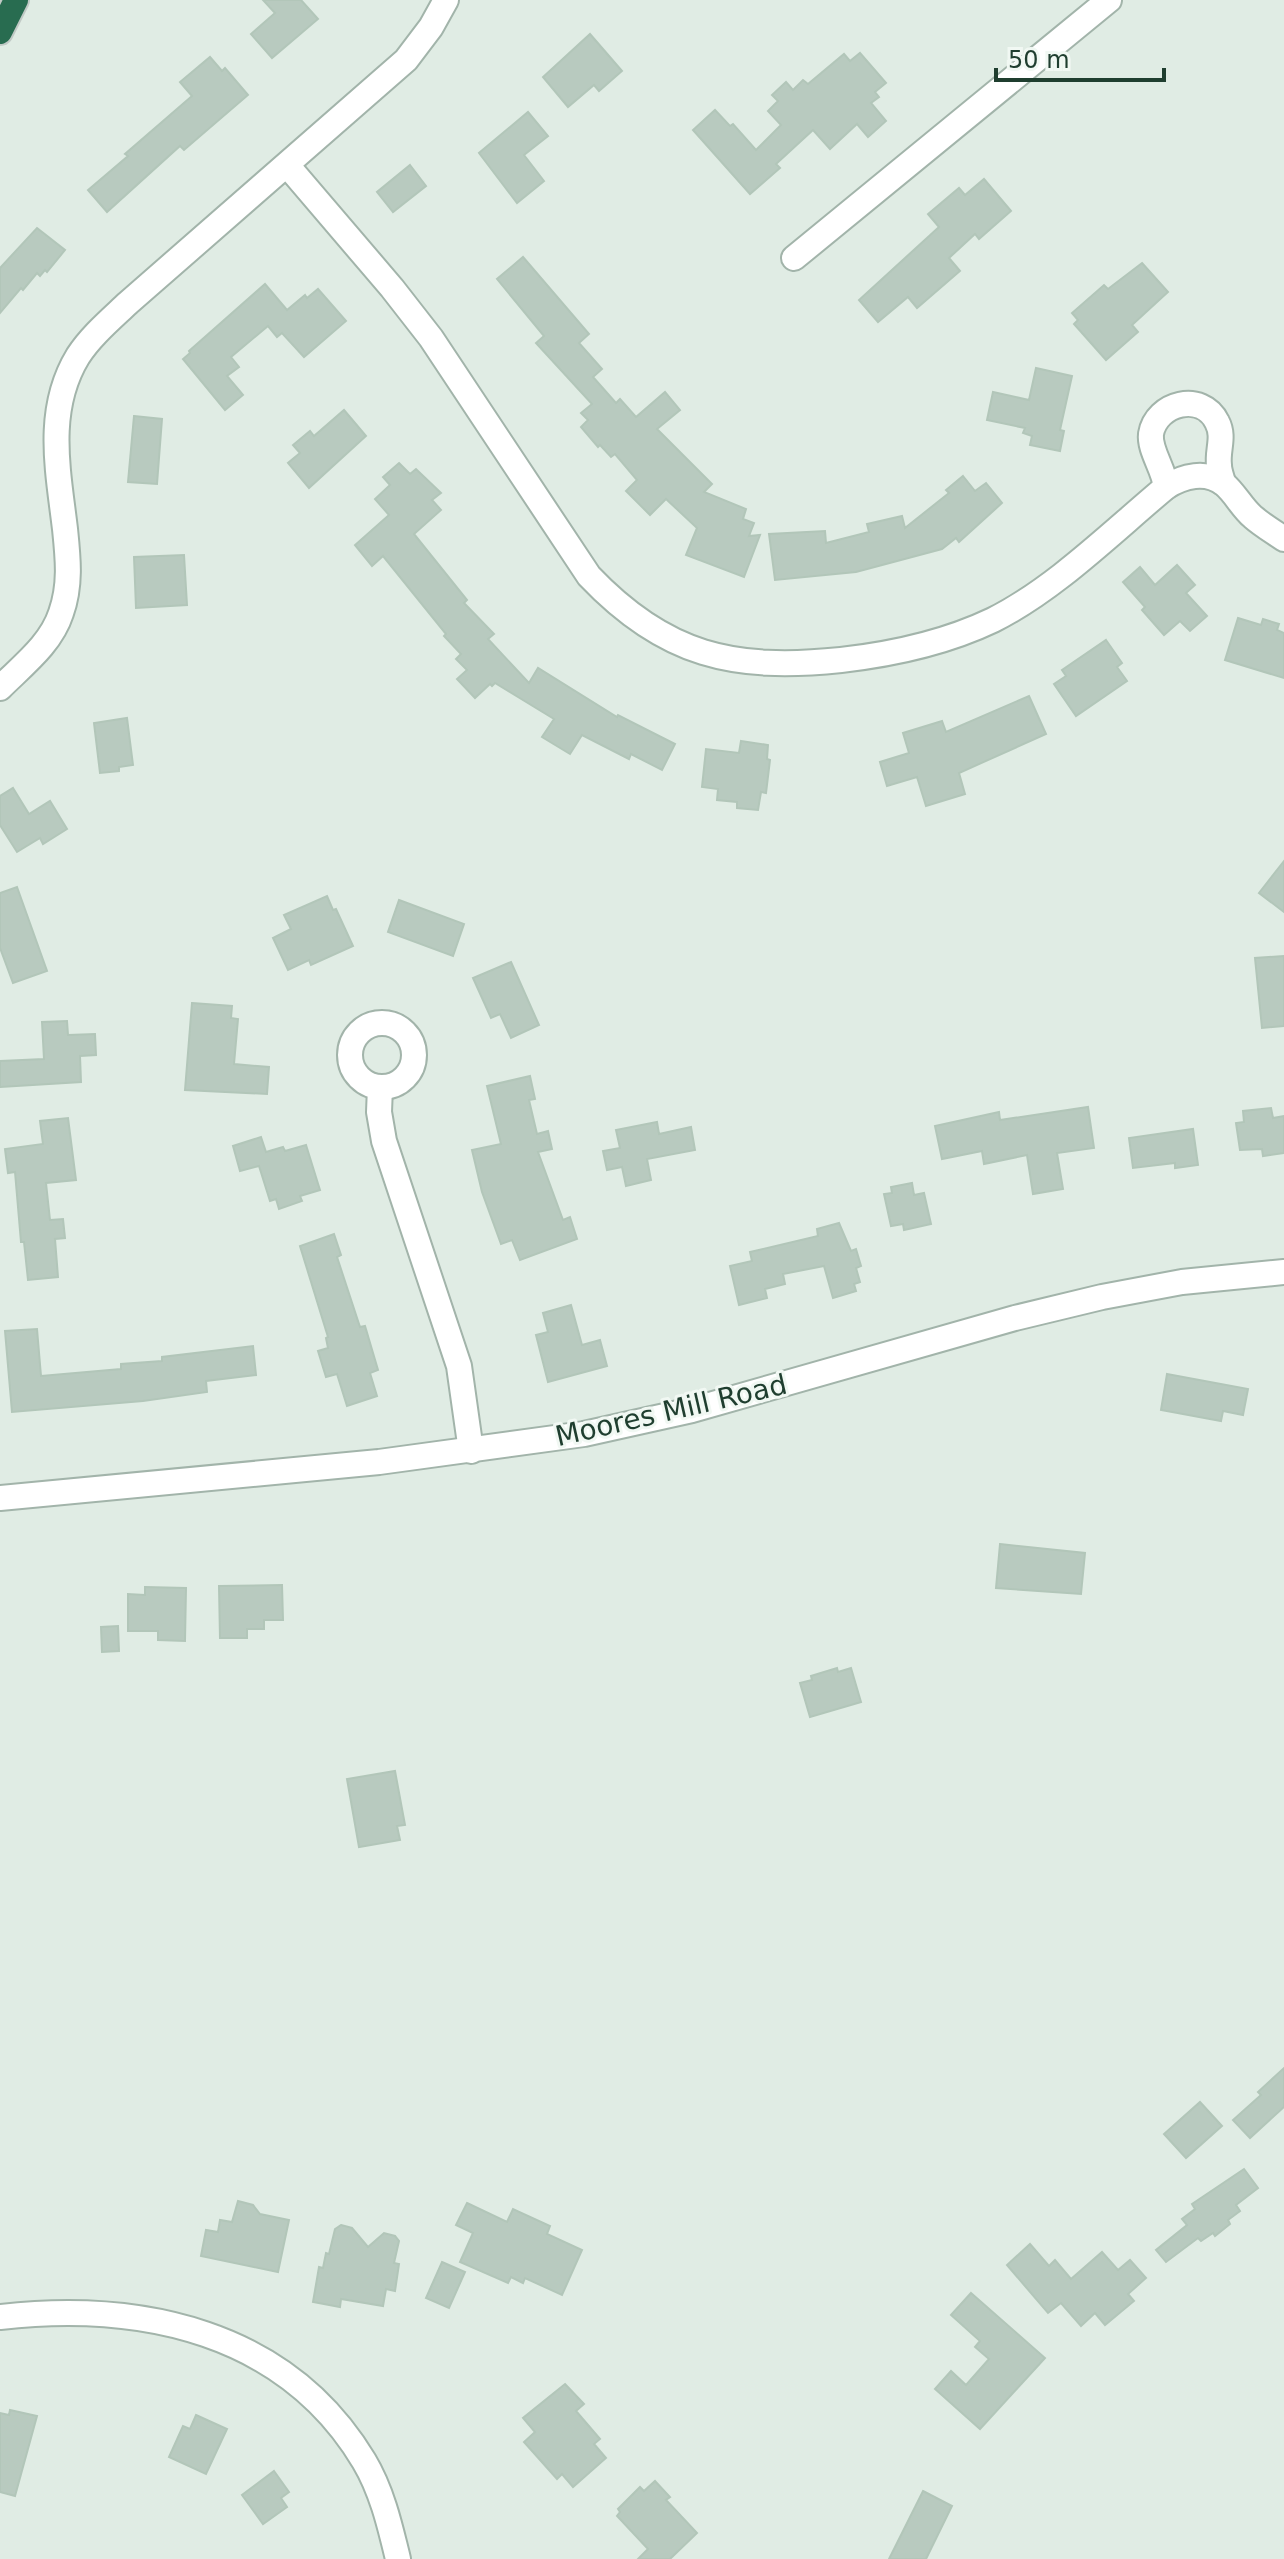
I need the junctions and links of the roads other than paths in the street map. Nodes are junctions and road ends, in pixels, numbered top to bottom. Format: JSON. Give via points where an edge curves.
{"nodes":[{"id":1,"x":16,"y":0,"type":"edge"},
{"id":2,"x":446,"y":0,"type":"edge"},
{"id":3,"x":1109,"y":0,"type":"edge"},
{"id":4,"x":0,"y":32,"type":"edge"},
{"id":5,"x":287,"y":165,"type":"junction"},
{"id":6,"x":794,"y":258,"type":"dead end"},
{"id":7,"x":1223,"y":483,"type":"junction"},
{"id":8,"x":1166,"y":487,"type":"junction"},
{"id":9,"x":1284,"y":539,"type":"edge"},
{"id":10,"x":0,"y":688,"type":"edge"},
{"id":11,"x":380,"y":1087,"type":"dead end"},
{"id":12,"x":1284,"y":1272,"type":"edge"},
{"id":13,"x":471,"y":1451,"type":"junction"},
{"id":14,"x":0,"y":1498,"type":"edge"},
{"id":15,"x":0,"y":2317,"type":"edge"},
{"id":16,"x":398,"y":2559,"type":"edge"}],
"edges":[{"from":1,"to":4,"type":"highway"},
{"from":2,"to":5,"type":"street","via":[[406,60]]},
{"from":3,"to":6,"type":"street"},
{"from":5,"to":8,"type":"street","via":[[431,338],[589,576],[639,622],[696,651],[746,663],[793,665],[881,656],[945,640],[1039,592]]},
{"from":5,"to":10,"type":"street","via":[[128,303],[78,357],[63,388],[56,423],[69,568],[66,596],[52,632]]},
{"from":7,"to":8,"type":"street","via":[[1192,476]]},
{"from":7,"to":8,"type":"street","via":[[1219,424],[1204,408],[1182,404],[1161,414],[1151,432]]},
{"from":7,"to":9,"type":"street","via":[[1253,517]]},
{"from":11,"to":13,"type":"street","via":[[384,1141],[459,1366]]},
{"from":12,"to":13,"type":"street","name":"Moores Mill Road","via":[[1102,1297],[641,1423]]},
{"from":13,"to":14,"type":"street","name":"Moores Mill Road"},
{"from":15,"to":16,"type":"street","via":[[93,2312],[126,2316],[196,2331],[269,2362],[307,2390],[365,2463],[378,2488]]}]}
